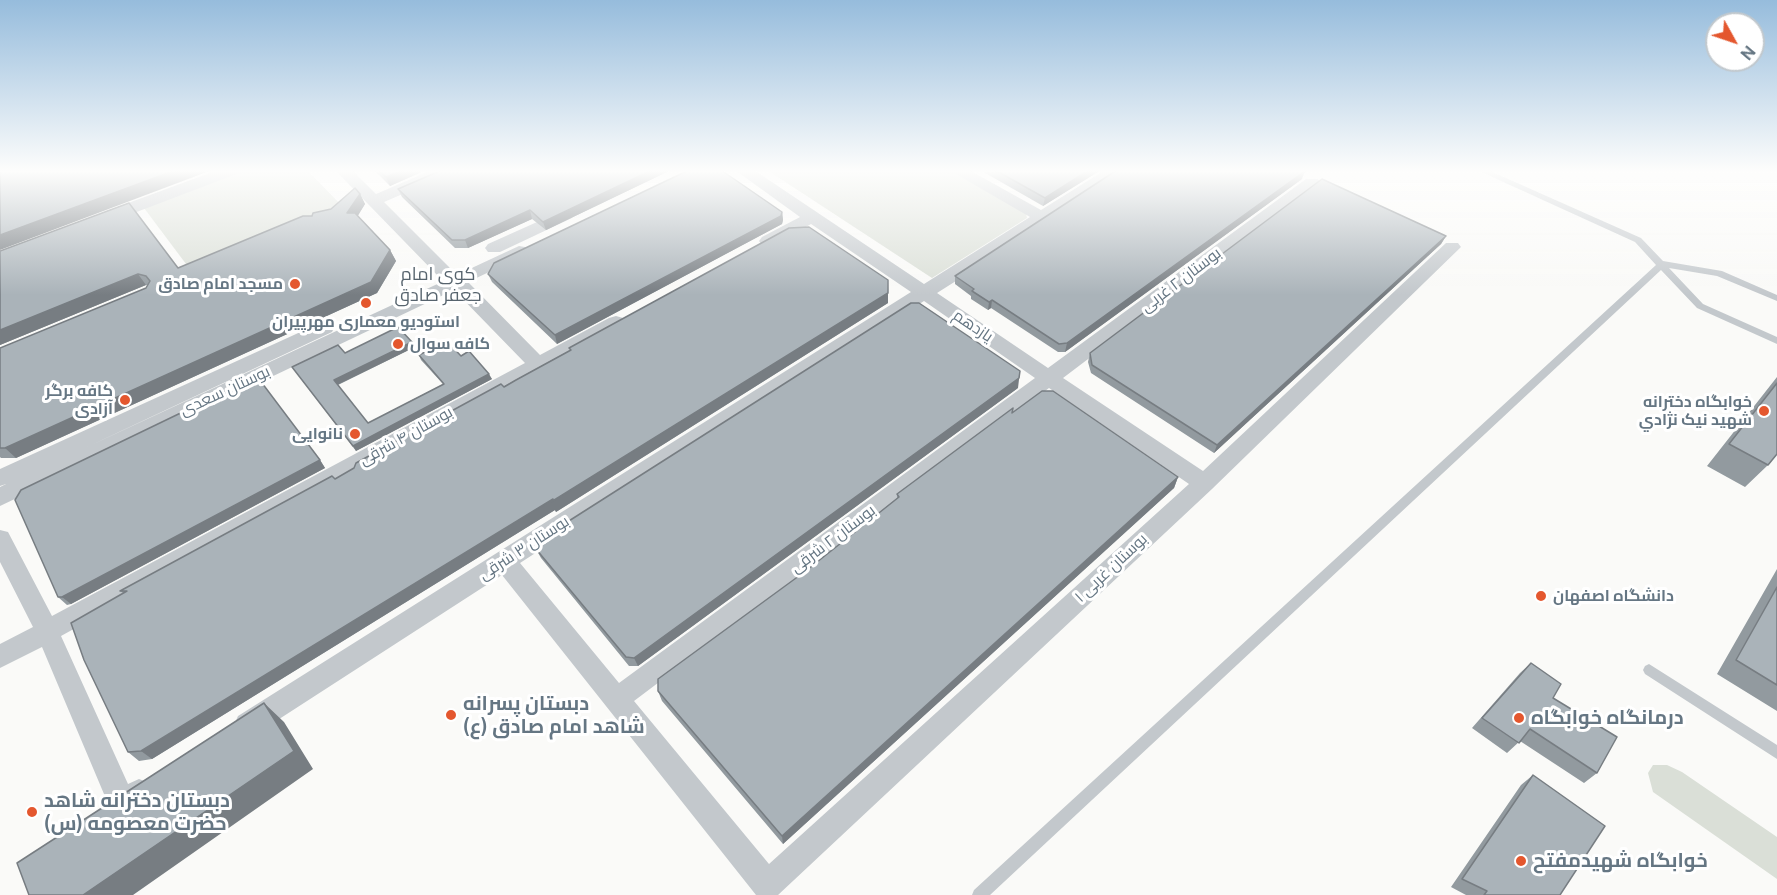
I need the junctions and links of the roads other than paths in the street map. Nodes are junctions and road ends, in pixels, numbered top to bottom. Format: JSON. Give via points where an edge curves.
{"nodes":[{"id":1,"x":122,"y":212,"type":"edge"},
{"id":2,"x":385,"y":212,"type":"edge"},
{"id":3,"x":804,"y":212,"type":"edge"},
{"id":4,"x":1031,"y":212,"type":"edge"},
{"id":5,"x":1052,"y":212,"type":"edge"},
{"id":6,"x":1272,"y":212,"type":"edge"},
{"id":7,"x":1575,"y":212,"type":"edge"},
{"id":8,"x":579,"y":215,"type":"edge"},
{"id":9,"x":812,"y":217,"type":"junction"},
{"id":10,"x":1042,"y":218,"type":"junction"},
{"id":11,"x":89,"y":224,"type":"edge"},
{"id":12,"x":1452,"y":247,"type":"dead end"},
{"id":13,"x":749,"y":251,"type":"edge"},
{"id":14,"x":1662,"y":264,"type":"junction"},
{"id":15,"x":450,"y":277,"type":"junction"},
{"id":16,"x":924,"y":292,"type":"junction"},
{"id":17,"x":1777,"y":298,"type":"edge"},
{"id":18,"x":633,"y":313,"type":"edge"},
{"id":19,"x":1777,"y":341,"type":"edge"},
{"id":20,"x":537,"y":364,"type":"junction"},
{"id":21,"x":1050,"y":378,"type":"junction"},
{"id":22,"x":0,"y":478,"type":"edge"},
{"id":23,"x":1204,"y":483,"type":"junction"},
{"id":24,"x":0,"y":497,"type":"edge"},
{"id":25,"x":0,"y":539,"type":"edge"},
{"id":26,"x":504,"y":560,"type":"junction"},
{"id":27,"x":47,"y":631,"type":"junction"},
{"id":28,"x":0,"y":657,"type":"edge"},
{"id":29,"x":1649,"y":670,"type":"dead end"},
{"id":30,"x":617,"y":699,"type":"junction"},
{"id":31,"x":225,"y":739,"type":"edge"},
{"id":32,"x":1777,"y":753,"type":"edge"},
{"id":33,"x":155,"y":783,"type":"edge"},
{"id":34,"x":979,"y":895,"type":"edge"}],
"edges":[{"from":1,"to":11,"type":"street"},
{"from":2,"to":15,"type":"street"},
{"from":3,"to":9,"type":"street","name":"یازدهم"},
{"from":4,"to":10,"type":"street"},
{"from":5,"to":10,"type":"street","name":"بوستان ۳ شرقی"},
{"from":6,"to":21,"type":"street","name":"بوستان ۲ غربی"},
{"from":7,"to":14,"type":"lane","via":[[1638,240]]},
{"from":8,"to":15,"type":"street","name":"بوستان سعدی"},
{"from":9,"to":13,"type":"street"},
{"from":9,"to":16,"type":"street","name":"یازدهم"},
{"from":10,"to":16,"type":"street","name":"بوستان ۳ شرقی"},
{"from":12,"to":23,"type":"street","name":"بوستان غربی ۱"},
{"from":14,"to":17,"type":"lane","via":[[1719,273]]},
{"from":14,"to":19,"type":"lane","via":[[1700,306]]},
{"from":14,"to":34,"type":"lane"},
{"from":15,"to":20,"type":"street"},
{"from":15,"to":22,"type":"street","name":"بوستان سعدی"},
{"from":15,"to":24,"type":"street","name":"بوستان سعدی"},
{"from":16,"to":21,"type":"street","name":"یازدهم"},
{"from":16,"to":26,"type":"street","name":"بوستان ۳ شرقی"},
{"from":18,"to":20,"type":"street","name":"بوستان ۴ شرقی"},
{"from":20,"to":27,"type":"street","name":"بوستان ۴ شرقی"},
{"from":21,"to":23,"type":"street","name":"یازدهم"},
{"from":21,"to":30,"type":"street","name":"بوستان ۲ شرقی"},
{"from":23,"to":30,"type":"street","name":"بوستان غربی ۱","via":[[767,885]]},
{"from":25,"to":27,"type":"street"},
{"from":26,"to":30,"type":"street"},
{"from":26,"to":31,"type":"street","name":"بوستان ۳ شرقی"},
{"from":27,"to":28,"type":"street","name":"بوستان ۴ شرقی"},
{"from":27,"to":33,"type":"street","via":[[122,803]]},
{"from":29,"to":32,"type":"lane"}]}
